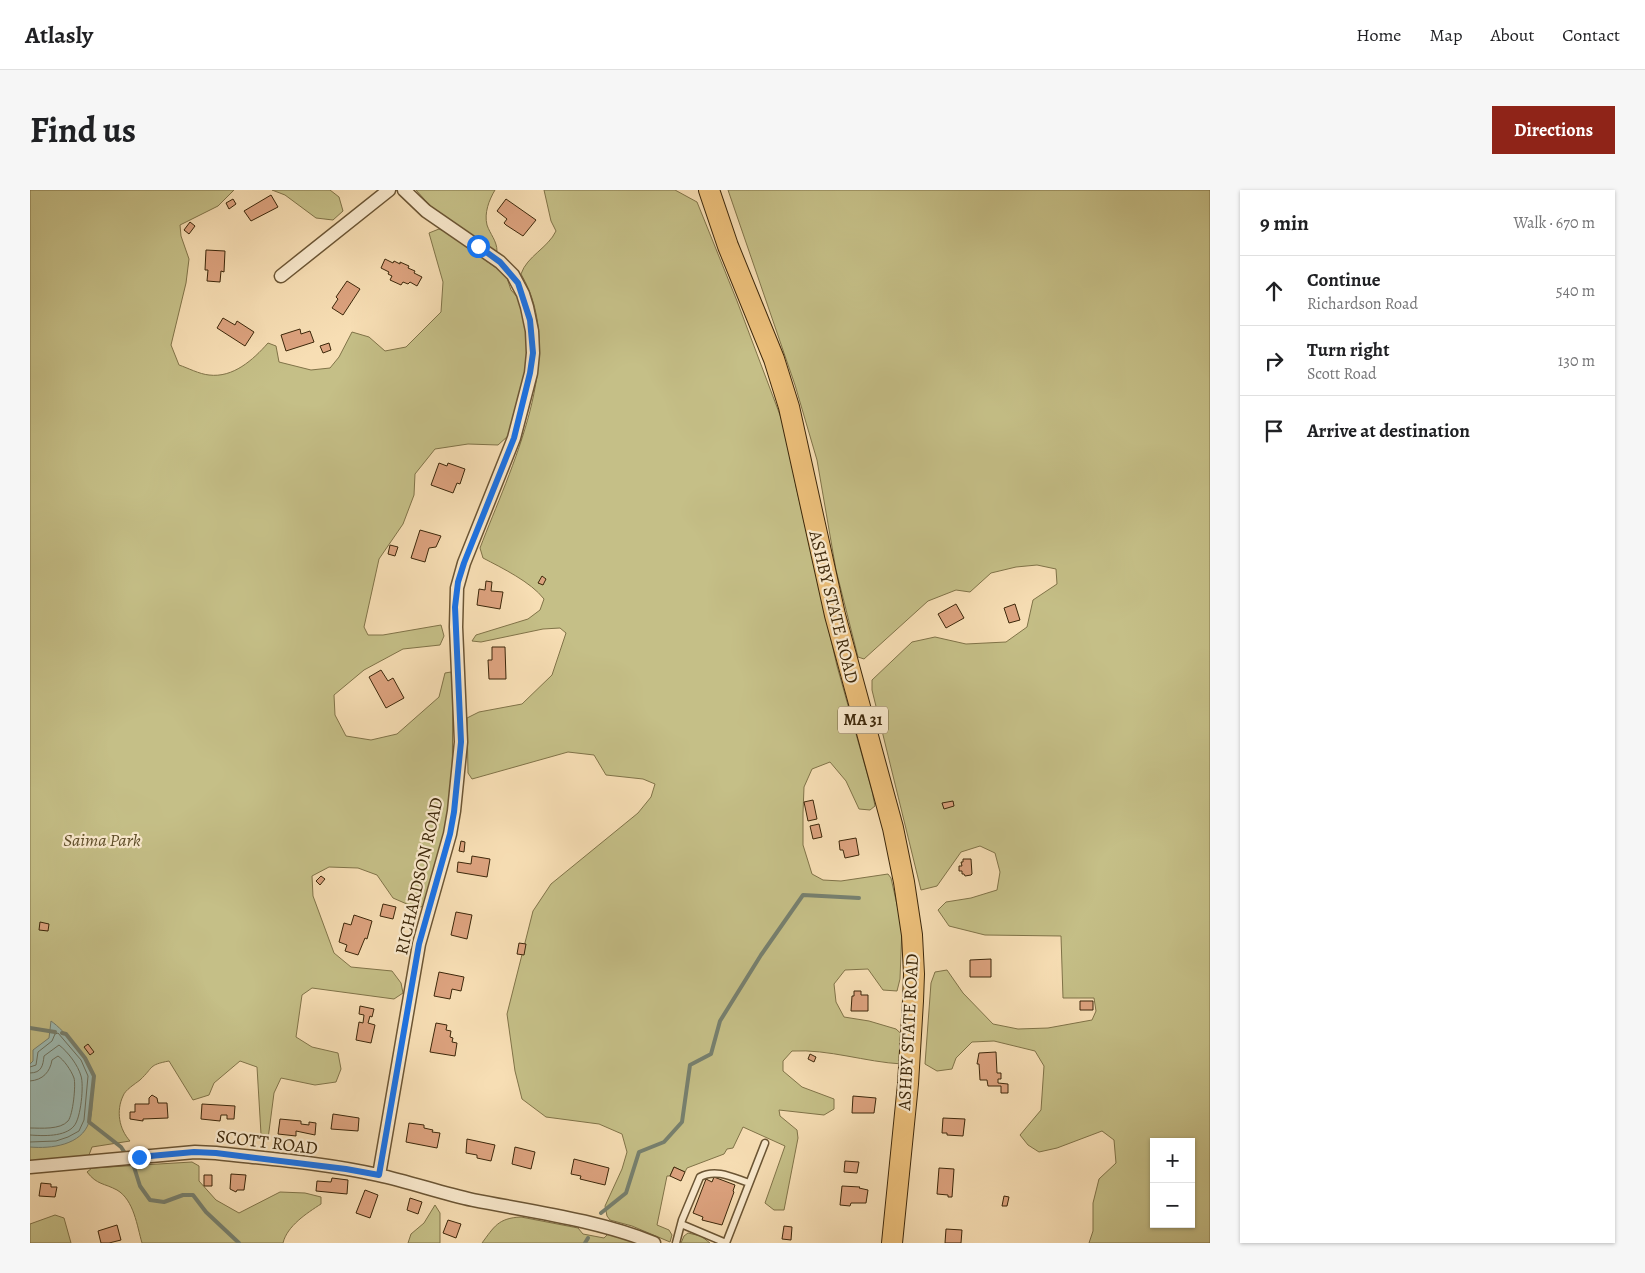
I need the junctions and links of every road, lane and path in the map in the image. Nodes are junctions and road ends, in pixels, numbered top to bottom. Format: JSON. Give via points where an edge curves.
{"nodes":[{"id":1,"x":389,"y":190,"type":"edge"},
{"id":2,"x":404,"y":190,"type":"edge"},
{"id":3,"x":709,"y":190,"type":"edge"},
{"id":4,"x":282,"y":276,"type":"dead end"},
{"id":5,"x":764,"y":1144,"type":"dead end"},
{"id":6,"x":30,"y":1167,"type":"edge"},
{"id":7,"x":379,"y":1175,"type":"junction"},
{"id":8,"x":749,"y":1183,"type":"junction"},
{"id":9,"x":681,"y":1224,"type":"junction"},
{"id":10,"x":654,"y":1243,"type":"edge"},
{"id":11,"x":676,"y":1243,"type":"edge"},
{"id":12,"x":726,"y":1243,"type":"edge"},
{"id":13,"x":892,"y":1243,"type":"edge"}],
"edges":[{"from":1,"to":4,"type":"street"},
{"from":2,"to":7,"type":"street","name":"RICHARDSON ROAD","via":[[426,211],[500,262],[513,275],[527,307],[533,353],[514,438],[458,582],[455,607],[461,742],[454,812],[419,944]]},
{"from":3,"to":13,"type":"main road","name":"ASHBY STATE ROAD","number":"MA 31","via":[[786,398],[833,606],[893,828],[904,882],[912,935],[914,1001]]},
{"from":5,"to":8,"type":"lane"},
{"from":6,"to":7,"type":"street","name":"SCOTT ROAD","via":[[194,1152]]},
{"from":7,"to":10,"type":"street","via":[[459,1197],[598,1225]]},
{"from":8,"to":9,"type":"lane","via":[[717,1173],[700,1177]]},
{"from":8,"to":12,"type":"lane"},
{"from":9,"to":11,"type":"lane"},
{"from":9,"to":12,"type":"lane"}]}
